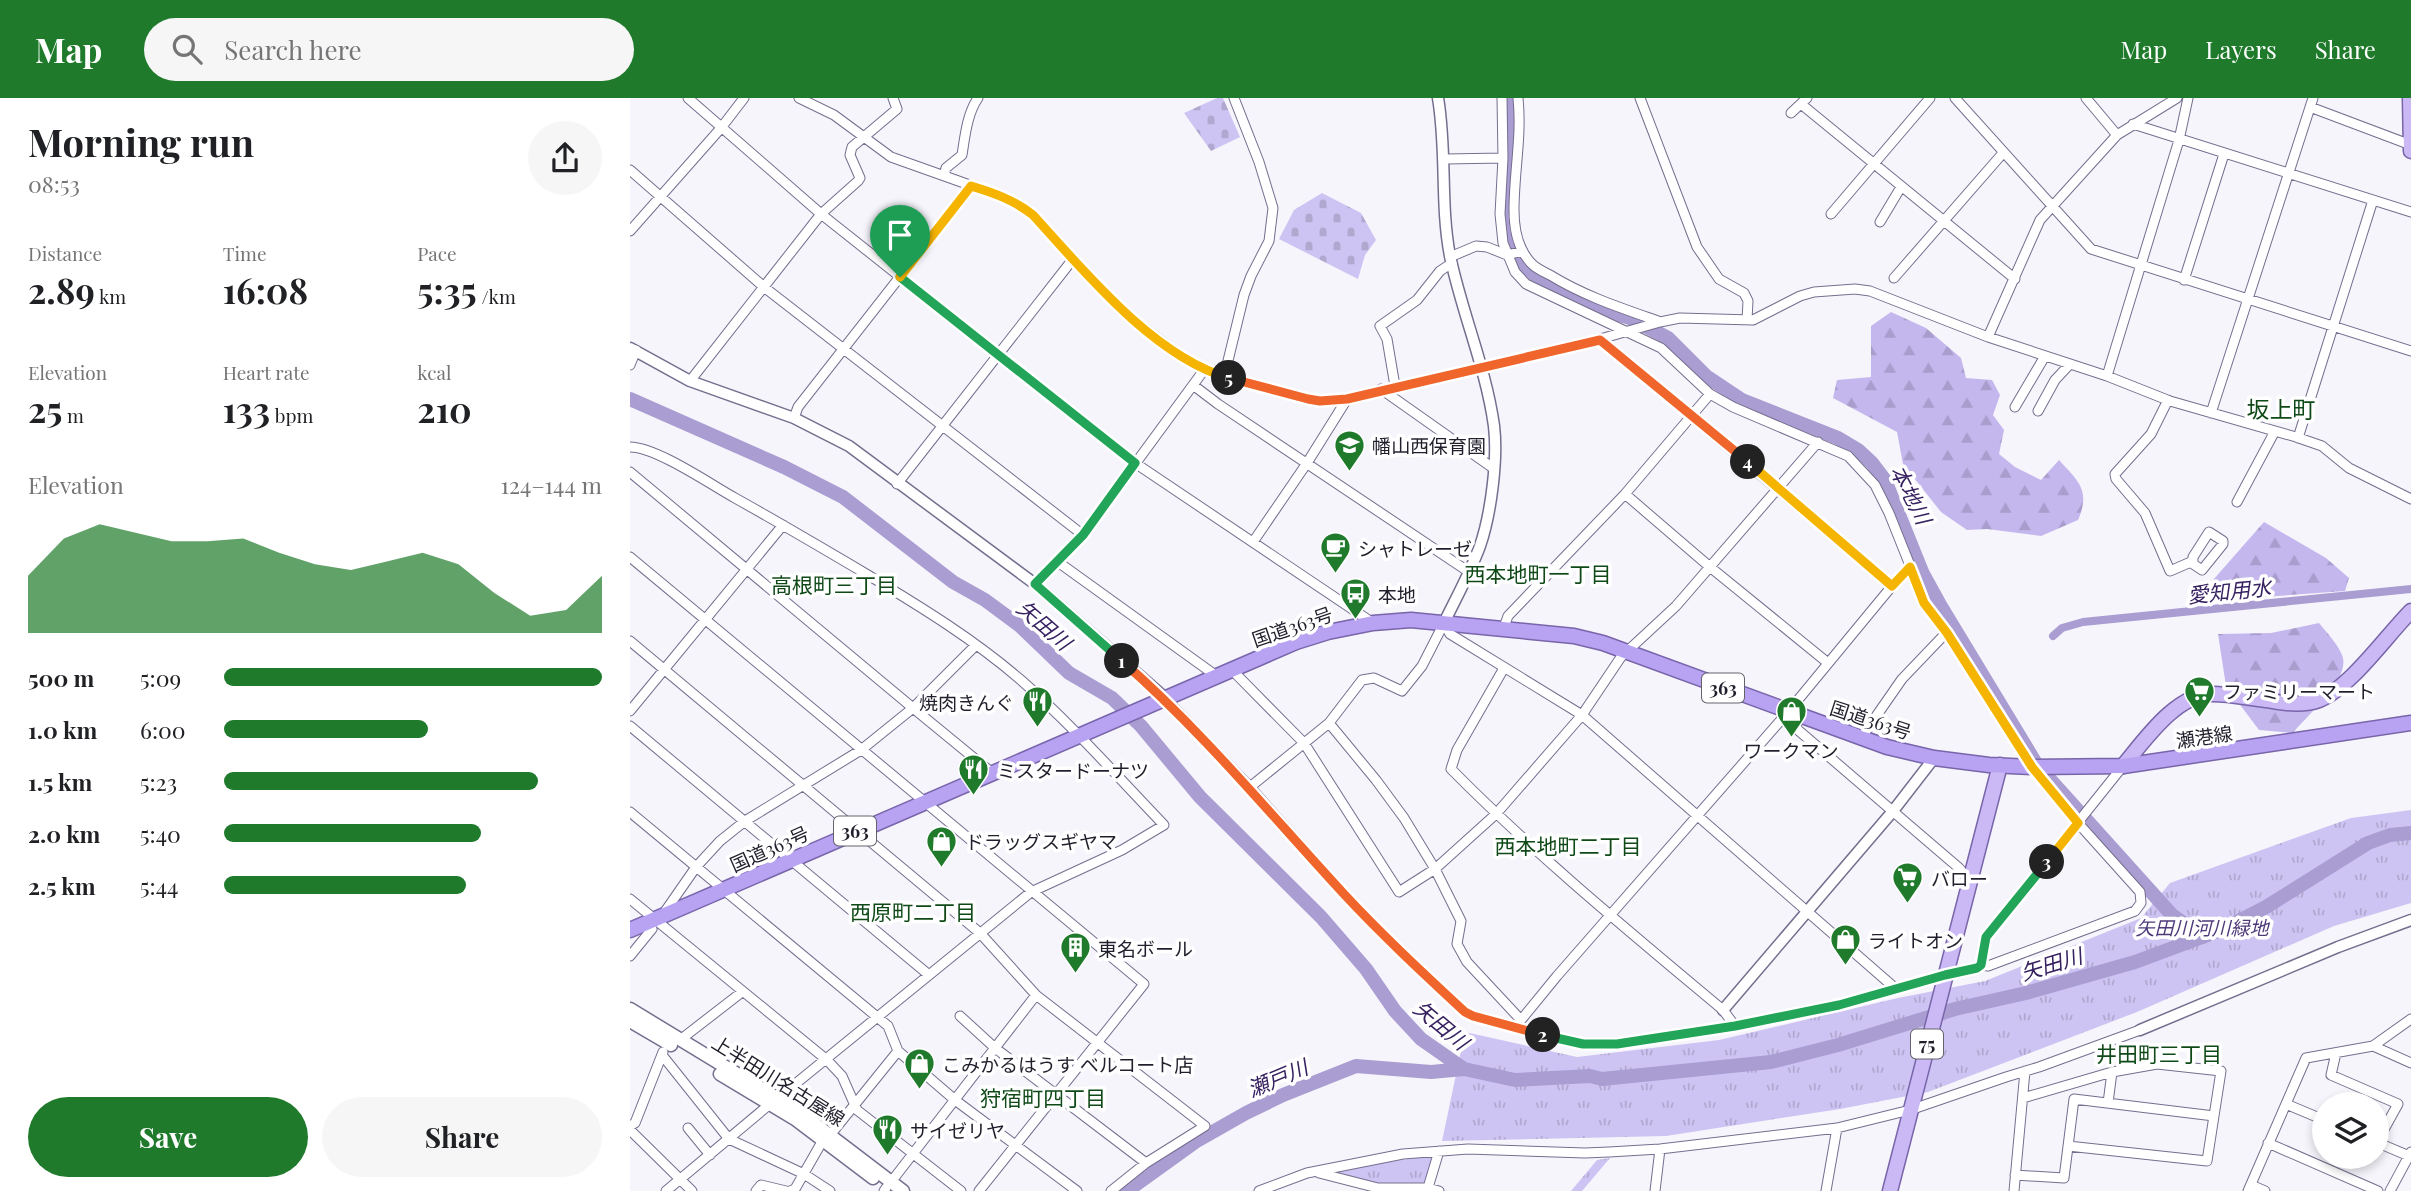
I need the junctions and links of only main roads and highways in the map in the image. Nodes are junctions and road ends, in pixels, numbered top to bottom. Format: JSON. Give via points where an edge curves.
{"nodes":[{"id":1,"x":2410,"y":98,"type":"edge"},
{"id":2,"x":2411,"y":145,"type":"edge"},
{"id":3,"x":2411,"y":151,"type":"edge"},
{"id":4,"x":2411,"y":611,"type":"edge"},
{"id":5,"x":2411,"y":723,"type":"edge"},
{"id":6,"x":2000,"y":765,"type":"junction"},
{"id":7,"x":2123,"y":766,"type":"junction"},
{"id":8,"x":630,"y":930,"type":"edge"},
{"id":9,"x":630,"y":1009,"type":"edge"},
{"id":10,"x":630,"y":1021,"type":"edge"},
{"id":11,"x":670,"y":1046,"type":"junction"},
{"id":12,"x":887,"y":1188,"type":"edge"},
{"id":13,"x":903,"y":1191,"type":"edge"},
{"id":14,"x":1890,"y":1191,"type":"edge"}],
"edges":[{"from":1,"to":2,"type":"main road"},
{"from":2,"to":3,"type":"main road"},
{"from":4,"to":7,"type":"main road","via":[[2360,668],[2319,700],[2198,696],[2169,714]]},
{"from":5,"to":7,"type":"highway","name":"瀬港線","number":"363"},
{"from":6,"to":7,"type":"highway","name":"瀬港線","number":"363"},
{"from":6,"to":8,"type":"highway","name":"国道363号","number":"363","via":[[1887,747],[1574,636],[1411,620],[1373,623],[1296,642],[1215,675]]},
{"from":6,"to":14,"type":"main road","number":"75"},
{"from":9,"to":11,"type":"main road","name":"上半田川名古屋線"},
{"from":10,"to":11,"type":"main road","name":"上半田川名古屋線"},
{"from":11,"to":12,"type":"main road","name":"上半田川名古屋線","via":[[774,1101],[827,1137]]},
{"from":12,"to":13,"type":"main road","name":"上半田川名古屋線"}]}
